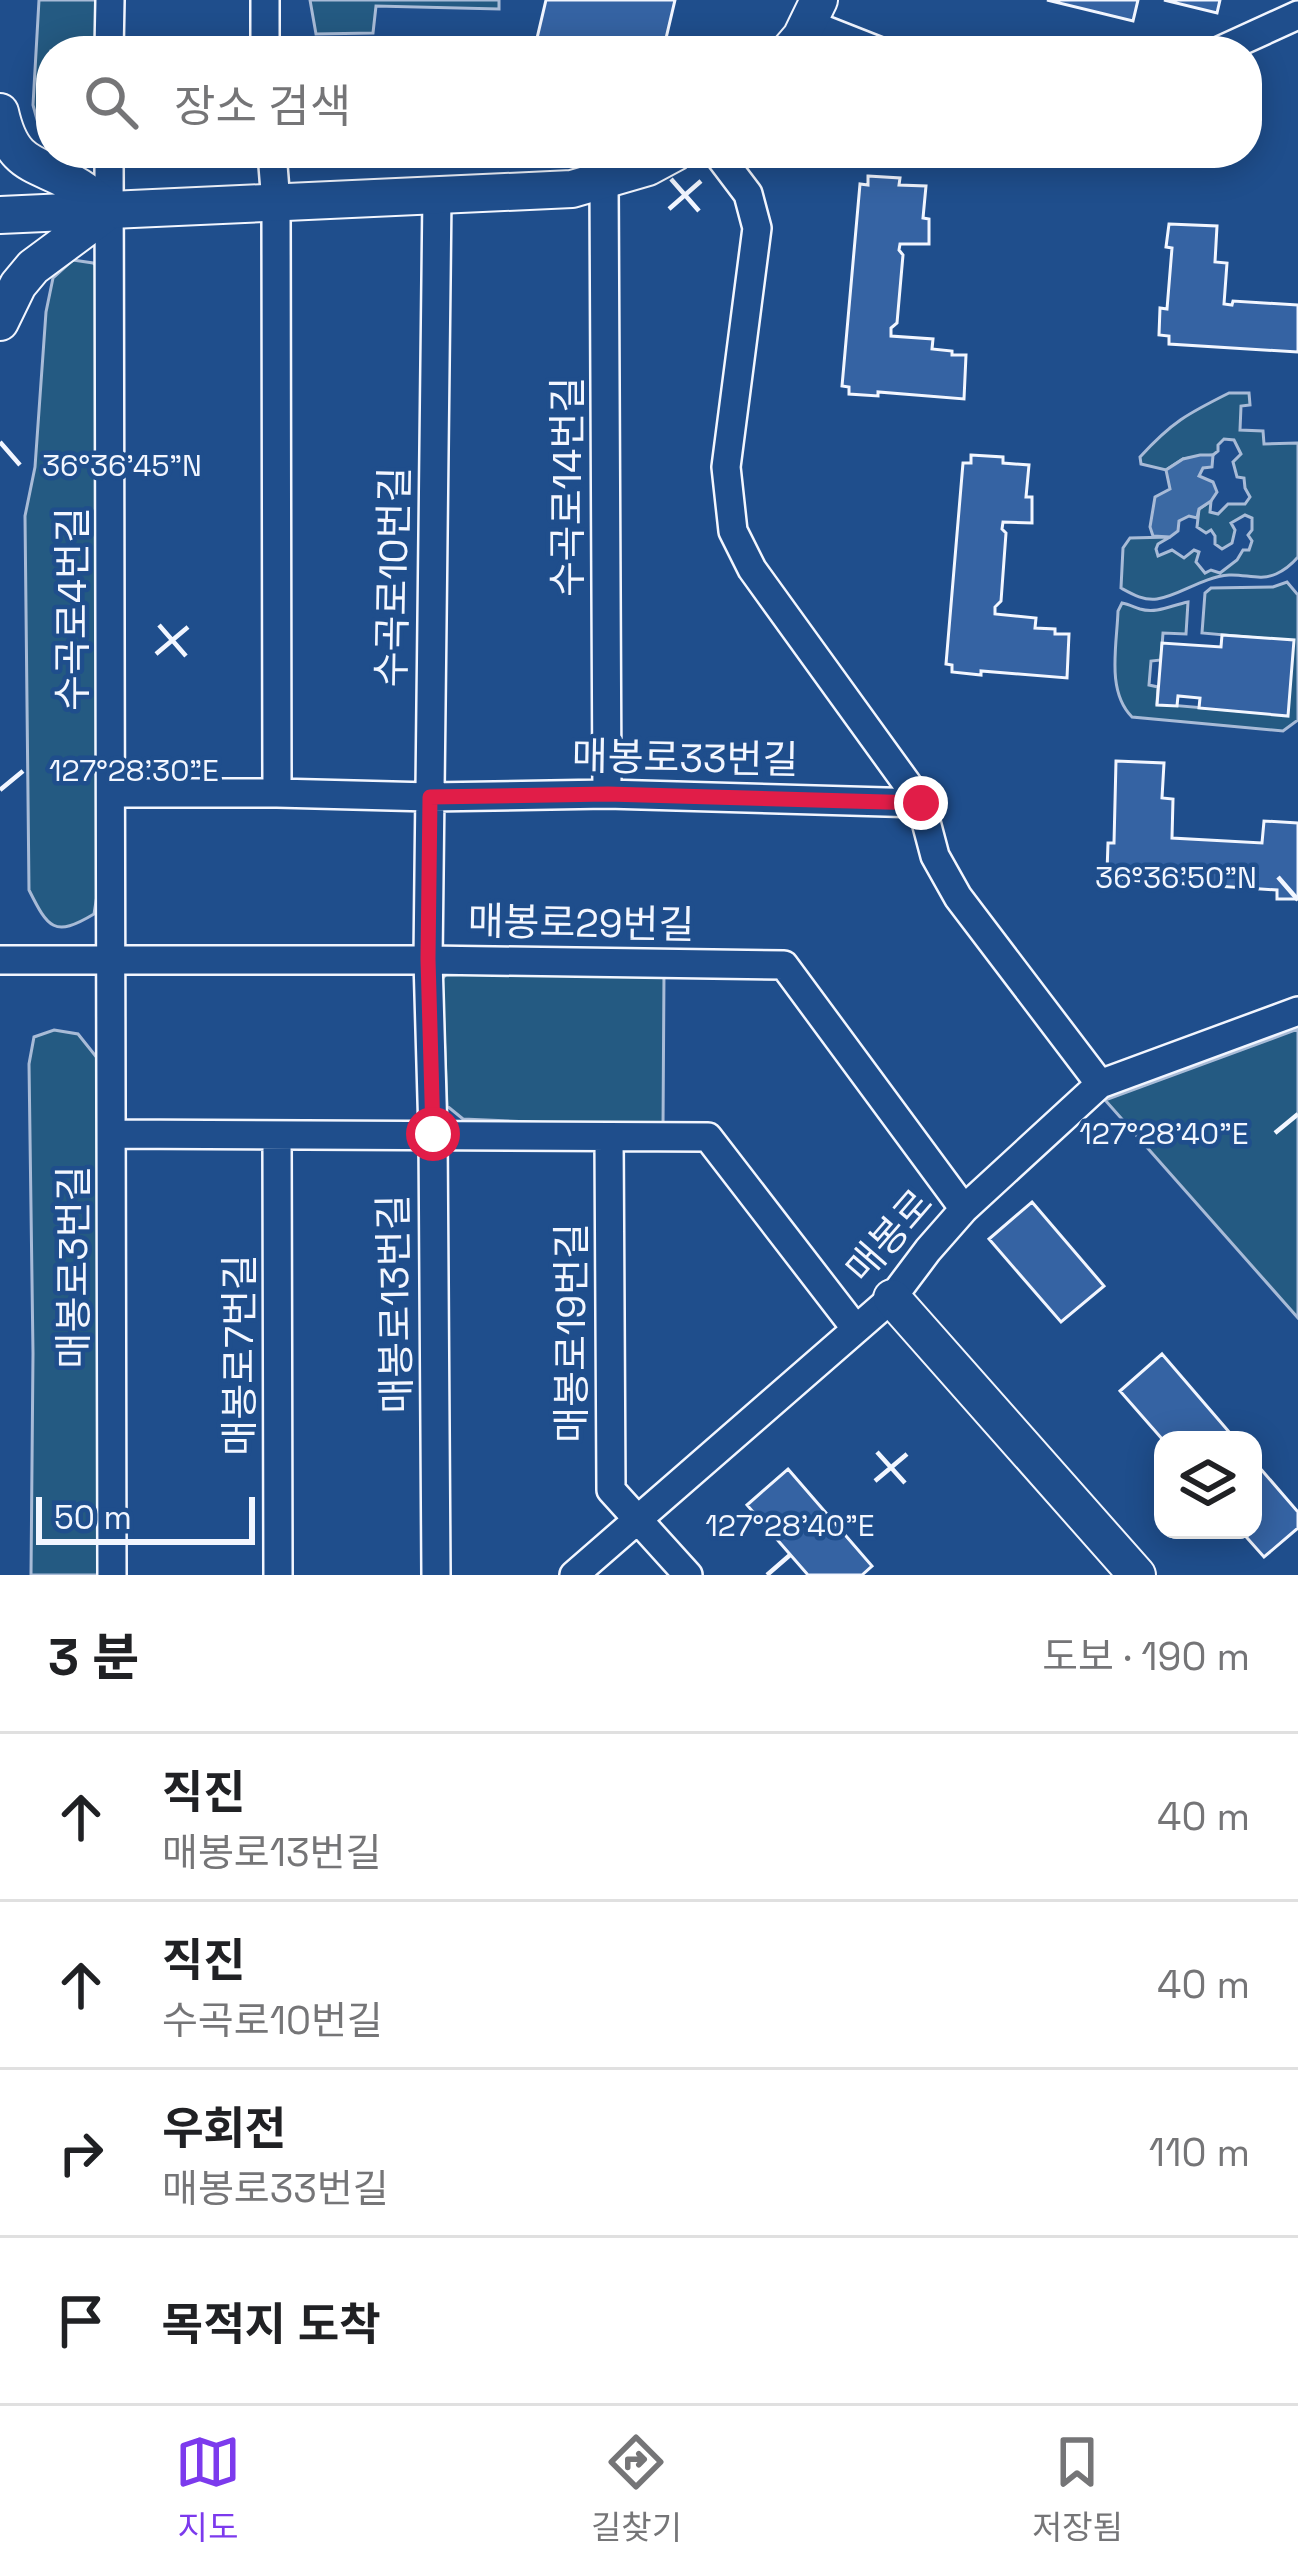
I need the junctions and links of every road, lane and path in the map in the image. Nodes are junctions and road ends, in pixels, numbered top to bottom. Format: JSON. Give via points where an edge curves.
{"nodes":[{"id":1,"x":110,"y":0,"type":"edge"},
{"id":2,"x":265,"y":0,"type":"edge"},
{"id":3,"x":1298,"y":14,"type":"edge"},
{"id":4,"x":805,"y":25,"type":"edge"},
{"id":5,"x":110,"y":36,"type":"edge"},
{"id":6,"x":265,"y":36,"type":"edge"},
{"id":7,"x":836,"y":36,"type":"edge"},
{"id":8,"x":1252,"y":36,"type":"edge"},
{"id":9,"x":0,"y":112,"type":"edge"},
{"id":10,"x":36,"y":166,"type":"edge"},
{"id":11,"x":41,"y":168,"type":"edge"},
{"id":12,"x":110,"y":168,"type":"edge"},
{"id":13,"x":273,"y":168,"type":"edge"},
{"id":14,"x":645,"y":168,"type":"edge"},
{"id":15,"x":728,"y":168,"type":"edge"},
{"id":16,"x":604,"y":180,"type":"junction"},
{"id":17,"x":437,"y":195,"type":"junction"},
{"id":18,"x":276,"y":203,"type":"junction"},
{"id":19,"x":110,"y":210,"type":"junction"},
{"id":20,"x":0,"y":215,"type":"edge"},
{"id":21,"x":0,"y":322,"type":"edge"},
{"id":22,"x":111,"y":793,"type":"junction"},
{"id":23,"x":277,"y":793,"type":"junction"},
{"id":24,"x":608,"y":794,"type":"junction"},
{"id":25,"x":430,"y":797,"type":"junction"},
{"id":26,"x":921,"y":803,"type":"junction"},
{"id":27,"x":111,"y":959,"type":"junction"},
{"id":28,"x":428,"y":959,"type":"junction"},
{"id":29,"x":0,"y":960,"type":"edge"},
{"id":30,"x":1298,"y":1011,"type":"edge"},
{"id":31,"x":1100,"y":1084,"type":"junction"},
{"id":32,"x":112,"y":1134,"type":"junction"},
{"id":33,"x":433,"y":1134,"type":"junction"},
{"id":34,"x":278,"y":1135,"type":"junction"},
{"id":35,"x":609,"y":1137,"type":"junction"},
{"id":36,"x":964,"y":1209,"type":"junction"},
{"id":37,"x":892,"y":1298,"type":"junction"},
{"id":38,"x":856,"y":1329,"type":"junction"},
{"id":39,"x":637,"y":1518,"type":"junction"},
{"id":40,"x":112,"y":1575,"type":"edge"},
{"id":41,"x":278,"y":1575,"type":"edge"},
{"id":42,"x":436,"y":1575,"type":"edge"},
{"id":43,"x":574,"y":1575,"type":"edge"},
{"id":44,"x":688,"y":1575,"type":"edge"},
{"id":45,"x":1137,"y":1575,"type":"edge"}],
"edges":[{"from":1,"to":5,"type":"street"},
{"from":2,"to":6,"type":"street"},
{"from":3,"to":8,"type":"street"},
{"from":4,"to":7,"type":"street"},
{"from":9,"to":10,"type":"street","via":[[6,136]]},
{"from":11,"to":19,"type":"street"},
{"from":12,"to":19,"type":"street","name":"수곡로4번길"},
{"from":13,"to":18,"type":"street"},
{"from":14,"to":16,"type":"street"},
{"from":15,"to":26,"type":"street","via":[[748,194],[757,228],[726,467],[733,531]]},
{"from":16,"to":17,"type":"street","via":[[572,189]]},
{"from":16,"to":24,"type":"street","name":"수곡로14번길"},
{"from":17,"to":18,"type":"street"},
{"from":17,"to":25,"type":"street","name":"수곡로10번길"},
{"from":18,"to":19,"type":"street"},
{"from":18,"to":23,"type":"street"},
{"from":19,"to":20,"type":"street"},
{"from":19,"to":21,"type":"street","via":[[32,267]]},
{"from":19,"to":22,"type":"street","name":"수곡로4번길"},
{"from":22,"to":23,"type":"street","name":"매봉로33번길"},
{"from":22,"to":27,"type":"street","name":"수곡로4번길"},
{"from":23,"to":25,"type":"street","name":"매봉로33번길"},
{"from":24,"to":25,"type":"street","name":"매봉로33번길"},
{"from":24,"to":26,"type":"street","name":"매봉로33번길"},
{"from":25,"to":28,"type":"street","name":"수곡로10번길"},
{"from":26,"to":31,"type":"street","via":[[935,856],[958,897]]},
{"from":27,"to":28,"type":"street","name":"매봉로29번길"},
{"from":27,"to":29,"type":"street","name":"매봉로29번길"},
{"from":27,"to":32,"type":"street","name":"매봉로3번길"},
{"from":28,"to":33,"type":"street","name":"매봉로13번길"},
{"from":28,"to":36,"type":"street","name":"매봉로29번길","via":[[784,965]]},
{"from":30,"to":31,"type":"street","name":"매봉로"},
{"from":31,"to":36,"type":"street","name":"매봉로"},
{"from":32,"to":34,"type":"street"},
{"from":32,"to":40,"type":"street","name":"매봉로3번길"},
{"from":33,"to":34,"type":"street"},
{"from":33,"to":35,"type":"street"},
{"from":33,"to":42,"type":"street","name":"매봉로13번길"},
{"from":34,"to":41,"type":"street","name":"매봉로7번길"},
{"from":35,"to":38,"type":"street","via":[[708,1138]]},
{"from":35,"to":39,"type":"street","name":"매봉로19번길","via":[[611,1490]]},
{"from":36,"to":37,"type":"street","name":"매봉로"},
{"from":37,"to":38,"type":"street","name":"매봉로"},
{"from":37,"to":45,"type":"street"},
{"from":38,"to":39,"type":"street","name":"매봉로"},
{"from":39,"to":43,"type":"street","name":"매봉로"},
{"from":39,"to":44,"type":"street","name":"매봉로19번길"}]}
